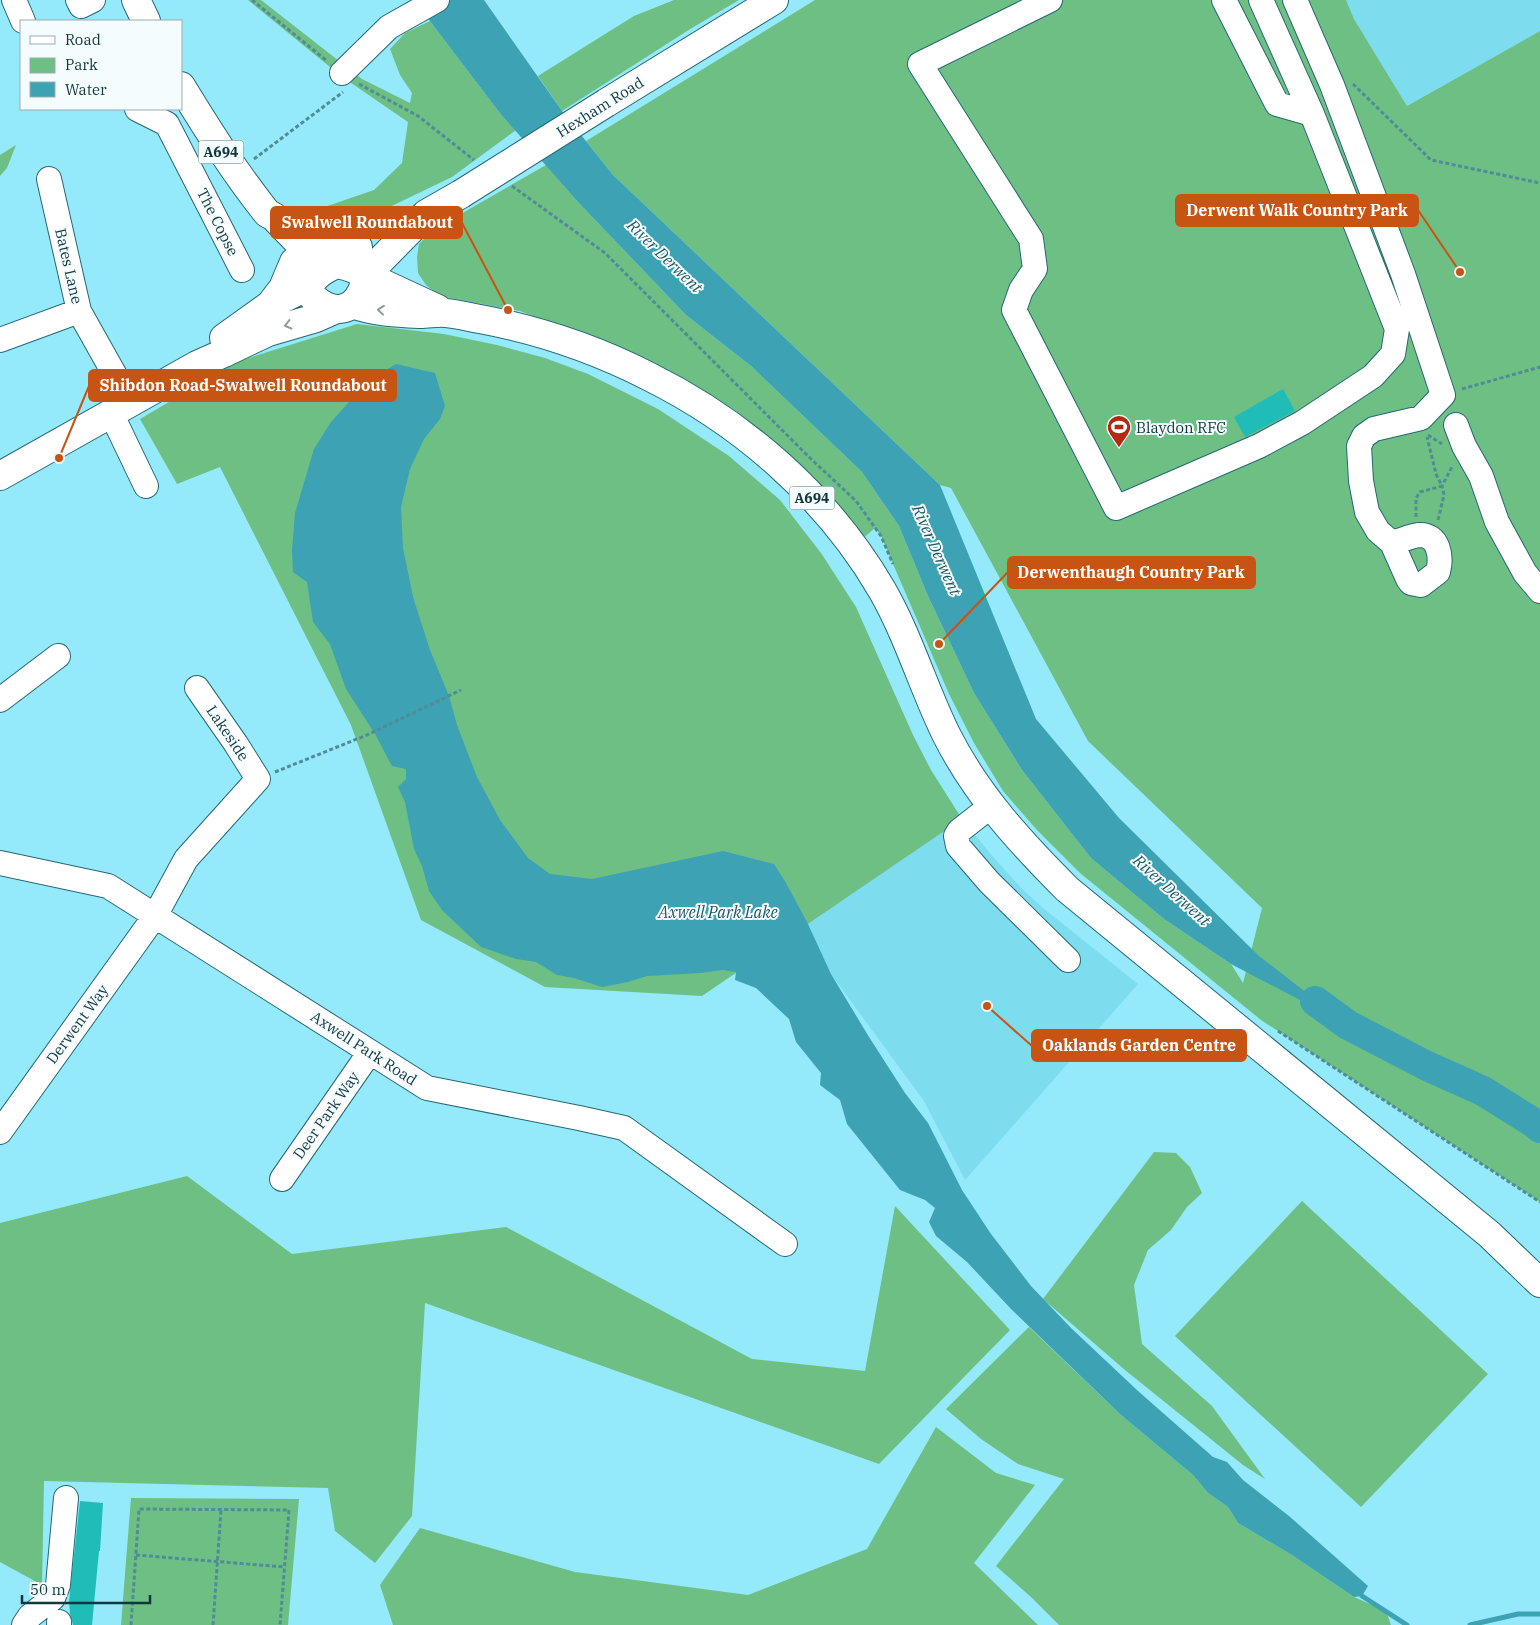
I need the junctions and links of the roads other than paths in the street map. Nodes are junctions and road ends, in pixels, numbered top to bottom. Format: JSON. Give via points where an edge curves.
{"nodes":[{"id":1,"x":14,"y":0,"type":"edge"},
{"id":2,"x":78,"y":0,"type":"edge"},
{"id":3,"x":93,"y":0,"type":"edge"},
{"id":4,"x":136,"y":0,"type":"edge"},
{"id":5,"x":438,"y":0,"type":"edge"},
{"id":6,"x":774,"y":0,"type":"edge"},
{"id":7,"x":1050,"y":0,"type":"edge"},
{"id":8,"x":1224,"y":0,"type":"edge"},
{"id":9,"x":1261,"y":0,"type":"edge"},
{"id":10,"x":1295,"y":0,"type":"edge"},
{"id":11,"x":23,"y":20,"type":"edge"},
{"id":12,"x":146,"y":20,"type":"edge"},
{"id":13,"x":349,"y":78,"type":"road end"},
{"id":14,"x":182,"y":88,"type":"edge"},
{"id":15,"x":139,"y":110,"type":"edge"},
{"id":16,"x":1312,"y":114,"type":"junction"},
{"id":17,"x":239,"y":178,"type":"junction"},
{"id":18,"x":50,"y":179,"type":"dead end"},
{"id":19,"x":267,"y":213,"type":"junction"},
{"id":20,"x":417,"y":223,"type":"junction"},
{"id":21,"x":358,"y":247,"type":"junction"},
{"id":22,"x":242,"y":270,"type":"dead end"},
{"id":23,"x":316,"y":272,"type":"junction"},
{"id":24,"x":354,"y":293,"type":"junction"},
{"id":25,"x":434,"y":307,"type":"junction"},
{"id":26,"x":79,"y":311,"type":"junction"},
{"id":27,"x":0,"y":340,"type":"edge"},
{"id":28,"x":196,"y":365,"type":"junction"},
{"id":29,"x":120,"y":407,"type":"junction"},
{"id":30,"x":1456,"y":425,"type":"dead end"},
{"id":31,"x":0,"y":476,"type":"edge"},
{"id":32,"x":146,"y":486,"type":"dead end"},
{"id":33,"x":1392,"y":543,"type":"dead end"},
{"id":34,"x":1540,"y":591,"type":"edge"},
{"id":35,"x":58,"y":656,"type":"dead end"},
{"id":36,"x":197,"y":688,"type":"dead end"},
{"id":37,"x":0,"y":700,"type":"edge"},
{"id":38,"x":258,"y":779,"type":"joint"},
{"id":39,"x":991,"y":806,"type":"junction"},
{"id":40,"x":0,"y":863,"type":"edge"},
{"id":41,"x":155,"y":916,"type":"junction"},
{"id":42,"x":1068,"y":960,"type":"dead end"},
{"id":43,"x":370,"y":1052,"type":"junction"},
{"id":44,"x":0,"y":1132,"type":"edge"},
{"id":45,"x":282,"y":1179,"type":"dead end"},
{"id":46,"x":785,"y":1244,"type":"dead end"},
{"id":47,"x":1540,"y":1283,"type":"edge"},
{"id":48,"x":66,"y":1498,"type":"dead end"},
{"id":49,"x":24,"y":1625,"type":"edge"}],
"edges":[{"from":1,"to":11,"type":"street"},
{"from":2,"to":3,"type":"street","via":[[81,6]]},
{"from":4,"to":12,"type":"main road"},
{"from":5,"to":13,"type":"street","via":[[389,27]]},
{"from":6,"to":20,"type":"main road","name":"Hexham Road","bridge":true},
{"from":7,"to":16,"type":"street","via":[[920,64],[1031,239],[1035,269],[1021,290],[1014,310],[1116,508],[1259,446],[1302,423],[1373,376],[1393,354],[1397,329]]},
{"from":8,"to":16,"type":"street","via":[[1277,104]]},
{"from":9,"to":16,"type":"street"},
{"from":10,"to":33,"type":"street","via":[[1332,85],[1403,274],[1443,395],[1421,418],[1374,429],[1364,436],[1359,446],[1367,512],[1378,531]]},
{"from":14,"to":17,"type":"main road","number":"A694"},
{"from":15,"to":22,"type":"street","name":"The Copse","via":[[167,124]]},
{"from":17,"to":19,"type":"main road","number":"A694"},
{"from":17,"to":21,"type":"main road","number":"A694","via":[[260,188],[312,237],[336,246]]},
{"from":18,"to":26,"type":"street","name":"Bates Lane"},
{"from":19,"to":23,"type":"main road","number":"A694","via":[[300,244]]},
{"from":19,"to":23,"type":"main road","number":"A694","via":[[267,222]]},
{"from":20,"to":21,"type":"main road","name":"Hexham Road","via":[[405,220]]},
{"from":20,"to":24,"type":"main road","name":"Hexham Road"},
{"from":20,"to":25,"type":"main road","via":[[402,267],[403,276],[413,292]]},
{"from":21,"to":23,"type":"main road","name":"Hexham Road"},
{"from":23,"to":24,"type":"main road","number":"A694","via":[[350,267]]},
{"from":23,"to":24,"type":"main road","number":"A694","via":[[311,295],[320,303]]},
{"from":23,"to":28,"type":"main road","name":"Hexham Road","via":[[208,350]]},
{"from":24,"to":25,"type":"main road","number":"A694","via":[[382,283]]},
{"from":24,"to":28,"type":"main road","one_way":true,"via":[[316,318],[268,332]]},
{"from":25,"to":39,"type":"main road","number":"A694","via":[[537,333],[623,364],[682,393],[732,426],[767,455],[825,512],[873,574],[894,613],[946,734]]},
{"from":26,"to":27,"type":"street"},
{"from":26,"to":29,"type":"street","name":"Bates Lane"},
{"from":28,"to":29,"type":"main road"},
{"from":29,"to":31,"type":"main road"},
{"from":29,"to":32,"type":"street","name":"Bates Lane"},
{"from":30,"to":34,"type":"street","via":[[1481,476],[1497,522],[1525,573]]},
{"from":35,"to":37,"type":"street"},
{"from":36,"to":38,"type":"street","name":"Lakeside"},
{"from":38,"to":41,"type":"street","name":"Derwent Way","via":[[186,859]]},
{"from":39,"to":42,"type":"street","via":[[959,831],[956,836],[958,846],[988,882]]},
{"from":39,"to":47,"type":"main road","number":"A694","via":[[1027,850],[1067,889],[1489,1234]]},
{"from":40,"to":41,"type":"street","name":"Axwell Park Road","via":[[108,886]]},
{"from":41,"to":43,"type":"street","name":"Axwell Park Road"},
{"from":41,"to":44,"type":"street","name":"Derwent Way"},
{"from":43,"to":45,"type":"street","name":"Deer Park Way"},
{"from":43,"to":46,"type":"street","name":"Axwell Park Road","via":[[426,1088],[624,1128]]},
{"from":48,"to":49,"type":"street","via":[[58,1585],[53,1598]]}]}
